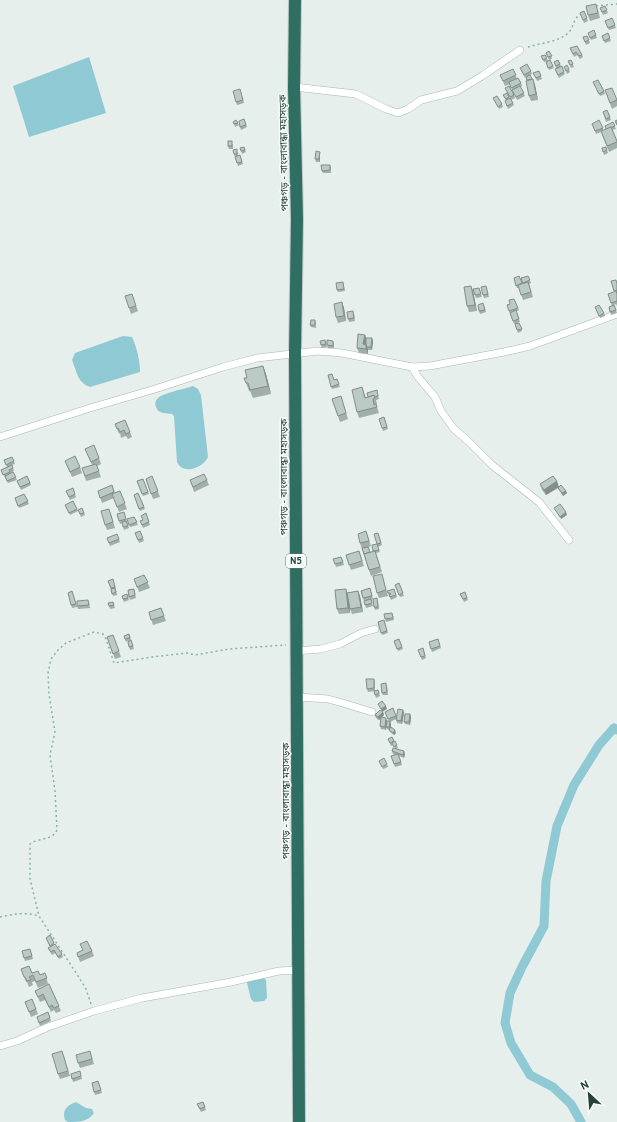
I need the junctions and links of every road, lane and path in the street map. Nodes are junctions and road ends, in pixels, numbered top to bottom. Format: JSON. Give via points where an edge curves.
{"nodes":[{"id":1,"x":295,"y":0,"type":"edge"},
{"id":2,"x":617,"y":4,"type":"edge"},
{"id":3,"x":592,"y":8,"type":"edge"},
{"id":4,"x":583,"y":13,"type":"edge"},
{"id":5,"x":520,"y":50,"type":"joint"},
{"id":6,"x":294,"y":87,"type":"junction"},
{"id":7,"x":617,"y":314,"type":"edge"},
{"id":8,"x":295,"y":354,"type":"junction"},
{"id":9,"x":412,"y":367,"type":"junction"},
{"id":10,"x":0,"y":437,"type":"edge"},
{"id":11,"x":569,"y":540,"type":"dead end"},
{"id":12,"x":375,"y":629,"type":"dead end"},
{"id":13,"x":296,"y":648,"type":"junction"},
{"id":14,"x":297,"y":696,"type":"junction"},
{"id":15,"x":372,"y":712,"type":"dead end"},
{"id":16,"x":39,"y":916,"type":"junction"},
{"id":17,"x":0,"y":917,"type":"edge"},
{"id":18,"x":298,"y":970,"type":"junction"},
{"id":19,"x":94,"y":1012,"type":"junction"},
{"id":20,"x":0,"y":1046,"type":"edge"},
{"id":21,"x":299,"y":1122,"type":"edge"}],
"edges":[{"from":1,"to":6,"type":"highway","name":"পঞ্চগড় - বাংলাবান্ধা মহাসড়ক","number":"N5"},
{"from":2,"to":3,"type":"path"},
{"from":4,"to":5,"type":"path","via":[[577,17],[570,32],[560,38]]},
{"from":5,"to":6,"type":"street","via":[[457,91],[421,100],[398,113],[356,94]]},
{"from":6,"to":8,"type":"highway","name":"পঞ্চগড় - বাংলাবান্ধা মহাসড়ক","number":"N5","via":[[297,219]]},
{"from":7,"to":9,"type":"street","via":[[530,346],[430,366]]},
{"from":8,"to":9,"type":"street","via":[[318,351],[342,353]]},
{"from":8,"to":10,"type":"street","via":[[257,358],[223,367]]},
{"from":8,"to":13,"type":"highway","name":"পঞ্চগড় - বাংলাবান্ধা মহাসড়ক","number":"N5"},
{"from":9,"to":11,"type":"street","via":[[435,397],[454,429],[492,465],[539,502]]},
{"from":12,"to":13,"type":"street","via":[[321,649]]},
{"from":13,"to":14,"type":"highway","name":"পঞ্চগড় - বাংলাবান্ধা মহাসড়ক","number":"N5"},
{"from":13,"to":16,"type":"path","via":[[274,645],[114,663],[103,634],[94,632],[66,643],[58,650],[51,659],[48,673],[55,732],[50,755],[57,830],[53,835],[30,844],[31,882]]},
{"from":14,"to":15,"type":"street","via":[[328,699]]},
{"from":14,"to":18,"type":"highway","name":"পঞ্চগড় - বাংলাবান্ধা মহাসড়ক","number":"N5"},
{"from":16,"to":17,"type":"path","via":[[13,914]]},
{"from":16,"to":19,"type":"path","via":[[78,976]]},
{"from":18,"to":19,"type":"street","via":[[279,971],[142,998]]},
{"from":18,"to":21,"type":"highway","name":"পঞ্চগড় - বাংলাবান্ধা মহাসড়ক","number":"N5"},
{"from":19,"to":20,"type":"street"}]}
